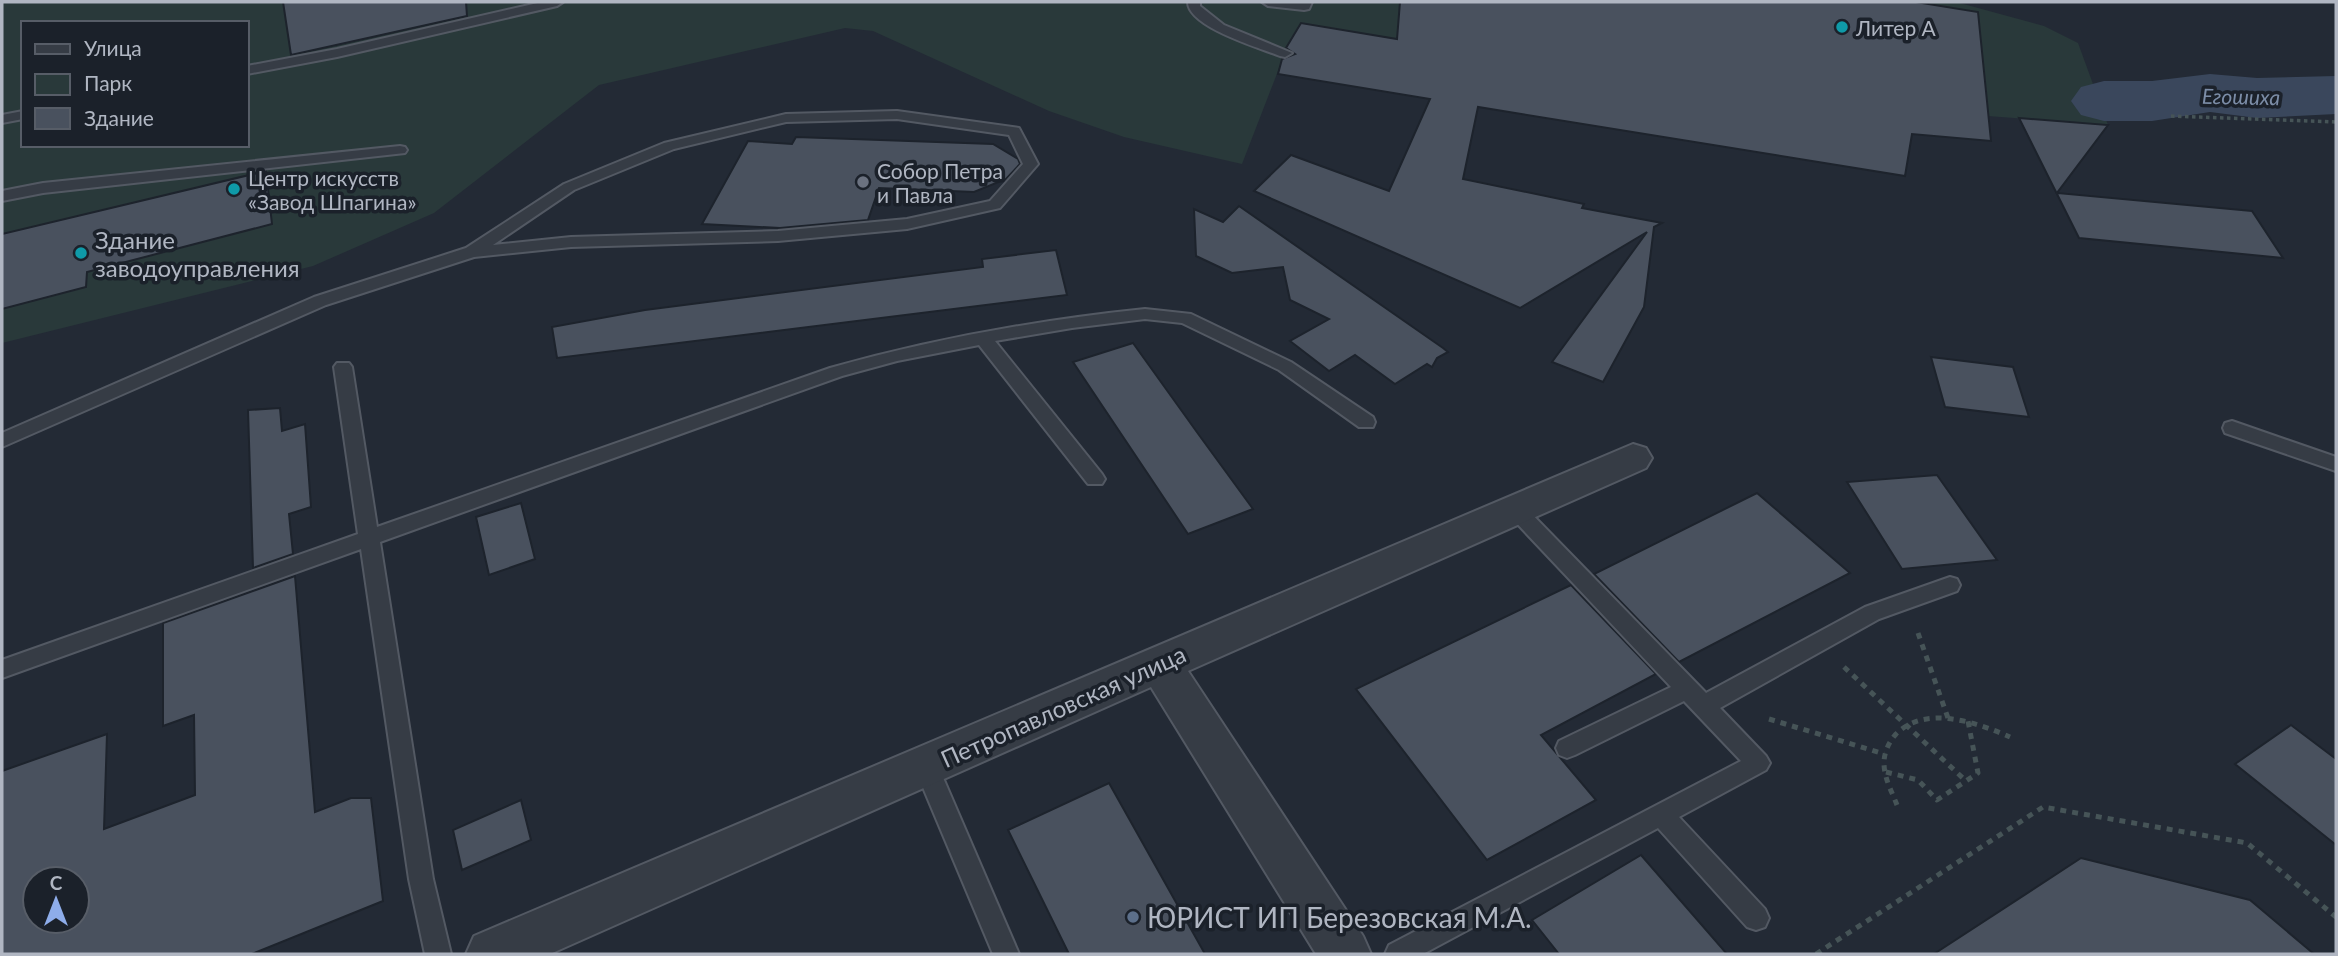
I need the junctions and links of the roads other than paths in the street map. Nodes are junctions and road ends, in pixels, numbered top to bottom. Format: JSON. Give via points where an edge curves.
{"nodes":[{"id":1,"x":557,"y":2,"type":"edge"},
{"id":2,"x":1194,"y":2,"type":"edge"},
{"id":3,"x":1268,"y":2,"type":"edge"},
{"id":4,"x":1306,"y":2,"type":"edge"},
{"id":5,"x":1285,"y":52,"type":"dead end"},
{"id":6,"x":248,"y":70,"type":"edge"},
{"id":7,"x":21,"y":115,"type":"edge"},
{"id":8,"x":2,"y":119,"type":"edge"},
{"id":9,"x":400,"y":150,"type":"dead end"},
{"id":10,"x":2,"y":195,"type":"edge"},
{"id":11,"x":472,"y":252,"type":"junction"},
{"id":12,"x":983,"y":338,"type":"junction"},
{"id":13,"x":342,"y":367,"type":"dead end"},
{"id":14,"x":1366,"y":422,"type":"dead end"},
{"id":15,"x":2232,"y":428,"type":"dead end"},
{"id":16,"x":2,"y":440,"type":"edge"},
{"id":17,"x":1633,"y":458,"type":"dead end"},
{"id":18,"x":2336,"y":464,"type":"edge"},
{"id":19,"x":1095,"y":479,"type":"dead end"},
{"id":20,"x":1515,"y":509,"type":"junction"},
{"id":21,"x":369,"y":537,"type":"junction"},
{"id":22,"x":1950,"y":585,"type":"dead end"},
{"id":23,"x":1160,"y":664,"type":"junction"},
{"id":24,"x":2,"y":669,"type":"edge"},
{"id":25,"x":1687,"y":689,"type":"junction"},
{"id":26,"x":1707,"y":704,"type":"junction"},
{"id":27,"x":1567,"y":748,"type":"dead end"},
{"id":28,"x":926,"y":766,"type":"junction"},
{"id":29,"x":1661,"y":814,"type":"junction"},
{"id":30,"x":1756,"y":918,"type":"dead end"},
{"id":31,"x":438,"y":954,"type":"edge"},
{"id":32,"x":492,"y":954,"type":"edge"},
{"id":33,"x":1006,"y":954,"type":"edge"},
{"id":34,"x":1345,"y":954,"type":"edge"},
{"id":35,"x":1398,"y":954,"type":"edge"}],
"edges":[{"from":1,"to":6,"type":"lane"},
{"from":2,"to":5,"type":"lane","via":[[1219,28]]},
{"from":3,"to":4,"type":"lane","via":[[1304,6]]},
{"from":7,"to":8,"type":"lane"},
{"from":9,"to":10,"type":"lane"},
{"from":11,"to":11,"type":"lane","via":[[569,187],[670,146],[786,118],[897,115],[1014,131],[1031,164],[995,205],[907,224],[778,236],[571,242]]},
{"from":11,"to":16,"type":"lane","via":[[320,301]]},
{"from":12,"to":14,"type":"lane","via":[[1145,314],[1185,318],[1285,366]]},
{"from":12,"to":19,"type":"lane"},
{"from":12,"to":21,"type":"lane","via":[[836,372]]},
{"from":13,"to":21,"type":"lane"},
{"from":15,"to":18,"type":"lane"},
{"from":17,"to":20,"type":"street","name":"Петропавловская улица"},
{"from":20,"to":23,"type":"street","name":"Петропавловская улица"},
{"from":20,"to":25,"type":"lane"},
{"from":21,"to":24,"type":"lane"},
{"from":21,"to":31,"type":"lane","via":[[421,879]]},
{"from":22,"to":26,"type":"lane","via":[[1872,613]]},
{"from":23,"to":28,"type":"street","name":"Петропавловская улица"},
{"from":23,"to":34,"type":"street"},
{"from":25,"to":26,"type":"lane"},
{"from":25,"to":27,"type":"lane"},
{"from":26,"to":29,"type":"lane","via":[[1758,763]]},
{"from":28,"to":32,"type":"street","name":"Петропавловская улица"},
{"from":28,"to":33,"type":"lane"},
{"from":29,"to":30,"type":"lane"},
{"from":29,"to":35,"type":"lane"}]}
